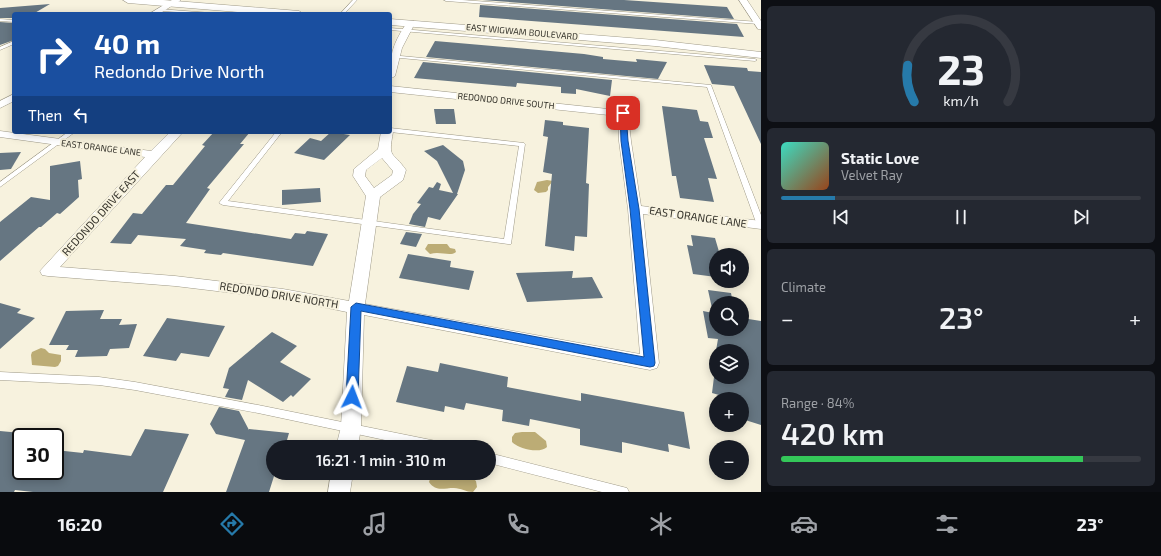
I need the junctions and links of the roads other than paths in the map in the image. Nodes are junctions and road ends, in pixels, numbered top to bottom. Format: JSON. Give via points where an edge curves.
{"nodes":[{"id":1,"x":128,"y":0,"type":"edge"},
{"id":2,"x":355,"y":0,"type":"edge"},
{"id":3,"x":446,"y":0,"type":"edge"},
{"id":4,"x":743,"y":0,"type":"edge"},
{"id":5,"x":174,"y":2,"type":"edge"},
{"id":6,"x":160,"y":10,"type":"junction"},
{"id":7,"x":156,"y":12,"type":"edge"},
{"id":8,"x":186,"y":12,"type":"edge"},
{"id":9,"x":278,"y":12,"type":"edge"},
{"id":10,"x":344,"y":12,"type":"edge"},
{"id":11,"x":0,"y":20,"type":"edge"},
{"id":12,"x":12,"y":21,"type":"edge"},
{"id":13,"x":392,"y":23,"type":"edge"},
{"id":14,"x":760,"y":25,"type":"edge"},
{"id":15,"x":408,"y":27,"type":"junction"},
{"id":16,"x":392,"y":29,"type":"edge"},
{"id":17,"x":12,"y":43,"type":"edge"},
{"id":18,"x":654,"y":43,"type":"junction"},
{"id":19,"x":761,"y":49,"type":"edge"},
{"id":20,"x":0,"y":50,"type":"edge"},
{"id":21,"x":392,"y":56,"type":"edge"},
{"id":22,"x":758,"y":57,"type":"edge"},
{"id":23,"x":392,"y":89,"type":"edge"},
{"id":24,"x":12,"y":98,"type":"edge"},
{"id":25,"x":0,"y":105,"type":"edge"},
{"id":26,"x":392,"y":130,"type":"edge"},
{"id":27,"x":0,"y":134,"type":"edge"},
{"id":28,"x":69,"y":134,"type":"edge"},
{"id":29,"x":175,"y":134,"type":"edge"},
{"id":30,"x":277,"y":134,"type":"edge"},
{"id":31,"x":386,"y":134,"type":"edge"},
{"id":32,"x":58,"y":142,"type":"junction"},
{"id":33,"x":384,"y":150,"type":"junction"},
{"id":34,"x":154,"y":155,"type":"junction"},
{"id":35,"x":0,"y":185,"type":"edge"},
{"id":36,"x":373,"y":196,"type":"junction"},
{"id":37,"x":635,"y":209,"type":"junction"},
{"id":38,"x":367,"y":223,"type":"junction"},
{"id":39,"x":761,"y":225,"type":"edge"},
{"id":40,"x":48,"y":271,"type":"joint"},
{"id":41,"x":356,"y":307,"type":"junction"},
{"id":42,"x":0,"y":376,"type":"edge"},
{"id":43,"x":351,"y":427,"type":"junction"},
{"id":44,"x":348,"y":440,"type":"edge"},
{"id":45,"x":410,"y":440,"type":"edge"},
{"id":46,"x":496,"y":460,"type":"edge"},
{"id":47,"x":341,"y":480,"type":"edge"},
{"id":48,"x":339,"y":492,"type":"edge"},
{"id":49,"x":623,"y":492,"type":"edge"}],
"edges":[{"from":1,"to":5,"type":"street"},
{"from":2,"to":10,"type":"lane"},
{"from":3,"to":14,"type":"lane"},
{"from":4,"to":14,"type":"street"},
{"from":5,"to":6,"type":"street"},
{"from":5,"to":9,"type":"street"},
{"from":6,"to":7,"type":"street"},
{"from":6,"to":8,"type":"lane"},
{"from":11,"to":12,"type":"lane"},
{"from":13,"to":15,"type":"street","name":"EAST WIGWAM BOULEVARD"},
{"from":15,"to":16,"type":"lane"},
{"from":15,"to":18,"type":"street","name":"EAST WIGWAM BOULEVARD"},
{"from":15,"to":21,"type":"street"},
{"from":15,"to":22,"type":"lane"},
{"from":17,"to":20,"type":"lane"},
{"from":18,"to":19,"type":"street","name":"EAST WIGWAM BOULEVARD"},
{"from":18,"to":22,"type":"street","name":"EAST WIGWAM BOULEVARD"},
{"from":21,"to":39,"type":"lane","via":[[709,86]]},
{"from":23,"to":37,"type":"street","name":"REDONDO DRIVE SOUTH","via":[[623,113]]},
{"from":24,"to":25,"type":"street"},
{"from":26,"to":38,"type":"lane","via":[[522,144],[508,242]]},
{"from":27,"to":32,"type":"street","name":"EAST ORANGE LANE"},
{"from":28,"to":32,"type":"lane"},
{"from":29,"to":34,"type":"street"},
{"from":30,"to":38,"type":"lane","via":[[223,203]]},
{"from":31,"to":33,"type":"street"},
{"from":32,"to":34,"type":"street","name":"EAST ORANGE LANE"},
{"from":32,"to":35,"type":"lane"},
{"from":33,"to":36,"type":"street","via":[[360,169],[359,176]]},
{"from":33,"to":36,"type":"street","via":[[400,170],[400,174]]},
{"from":34,"to":40,"type":"street","name":"REDONDO DRIVE EAST"},
{"from":36,"to":38,"type":"street"},
{"from":37,"to":39,"type":"street","name":"EAST ORANGE LANE"},
{"from":37,"to":41,"type":"street","name":"REDONDO DRIVE NORTH","via":[[650,363]]},
{"from":38,"to":41,"type":"street"},
{"from":40,"to":41,"type":"street","name":"REDONDO DRIVE NORTH","via":[[214,285]]},
{"from":41,"to":43,"type":"street"},
{"from":42,"to":43,"type":"lane","via":[[99,381],[135,386]]},
{"from":43,"to":44,"type":"street"},
{"from":43,"to":45,"type":"lane"},
{"from":46,"to":49,"type":"lane"},
{"from":47,"to":48,"type":"street"}]}
